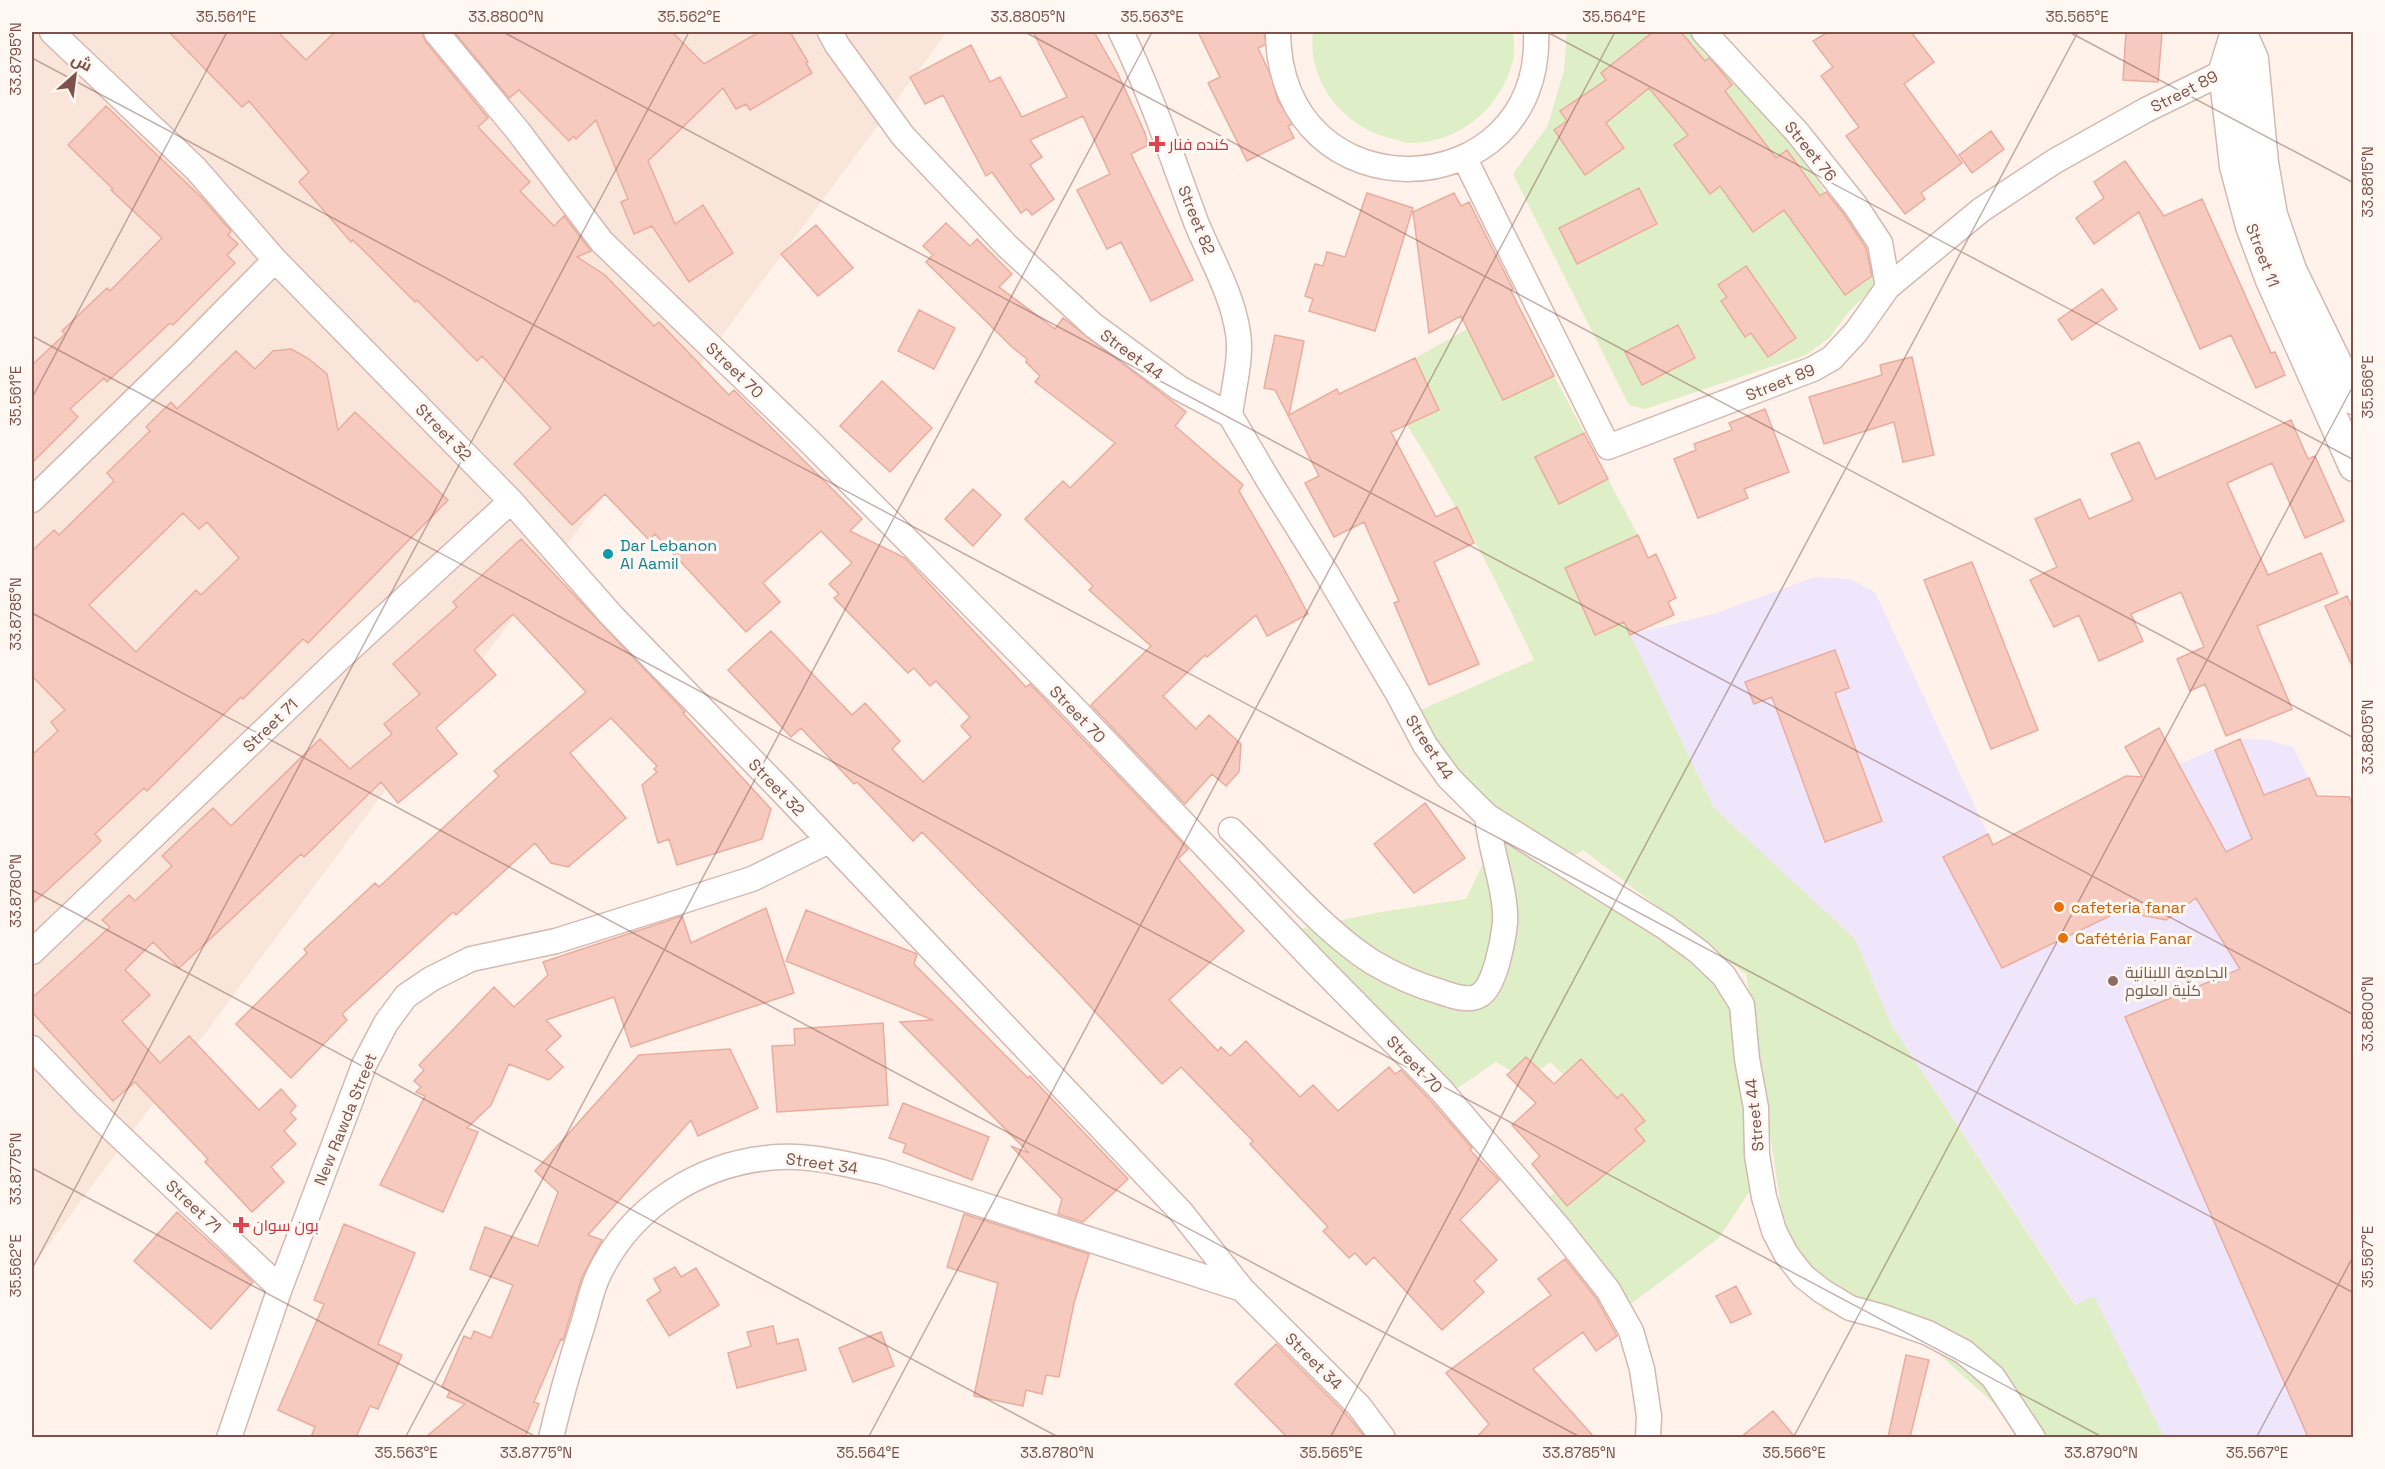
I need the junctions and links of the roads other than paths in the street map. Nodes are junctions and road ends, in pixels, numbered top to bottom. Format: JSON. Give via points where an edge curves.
{"nodes":[{"id":1,"x":52,"y":32,"type":"edge"},
{"id":2,"x":436,"y":32,"type":"edge"},
{"id":3,"x":830,"y":32,"type":"edge"},
{"id":4,"x":1121,"y":32,"type":"edge"},
{"id":5,"x":1278,"y":32,"type":"edge"},
{"id":6,"x":1536,"y":32,"type":"edge"},
{"id":7,"x":1704,"y":32,"type":"edge"},
{"id":8,"x":2236,"y":32,"type":"edge"},
{"id":9,"x":2241,"y":32,"type":"edge"},
{"id":10,"x":2253,"y":59,"type":"junction"},
{"id":11,"x":2224,"y":70,"type":"junction"},
{"id":12,"x":1464,"y":157,"type":"junction"},
{"id":13,"x":275,"y":260,"type":"junction"},
{"id":14,"x":2281,"y":275,"type":"junction"},
{"id":15,"x":1888,"y":287,"type":"junction"},
{"id":16,"x":2354,"y":399,"type":"edge"},
{"id":17,"x":1230,"y":414,"type":"junction"},
{"id":18,"x":2354,"y":466,"type":"edge"},
{"id":19,"x":32,"y":500,"type":"edge"},
{"id":20,"x":511,"y":501,"type":"junction"},
{"id":21,"x":1487,"y":816,"type":"junction"},
{"id":22,"x":1232,"y":830,"type":"dead end"},
{"id":23,"x":829,"y":842,"type":"junction"},
{"id":24,"x":32,"y":952,"type":"edge"},
{"id":25,"x":32,"y":1048,"type":"edge"},
{"id":26,"x":280,"y":1288,"type":"junction"},
{"id":27,"x":1242,"y":1289,"type":"junction"},
{"id":28,"x":229,"y":1437,"type":"edge"},
{"id":29,"x":551,"y":1437,"type":"edge"},
{"id":30,"x":1383,"y":1437,"type":"edge"},
{"id":31,"x":1648,"y":1437,"type":"edge"},
{"id":32,"x":2033,"y":1437,"type":"edge"}],
"edges":[{"from":1,"to":13,"type":"street","name":"Street 32","via":[[196,169]]},
{"from":2,"to":31,"type":"street","name":"Street 70","via":[[602,242],[809,441],[1067,701],[1456,1108],[1553,1220],[1608,1290],[1630,1331],[1642,1369]]},
{"from":3,"to":17,"type":"street","name":"Street 44","via":[[903,136],[1007,246],[1093,325],[1179,388]]},
{"from":4,"to":17,"type":"street","name":"Street 82","via":[[1142,75],[1197,225],[1232,303],[1238,354]]},
{"from":5,"to":12,"type":"street","via":[[1284,83],[1296,108],[1334,147],[1358,160],[1402,170],[1438,166]]},
{"from":6,"to":12,"type":"street","via":[[1532,75],[1522,101],[1507,123]]},
{"from":7,"to":15,"type":"street","name":"Street 76","via":[[1797,132],[1855,206],[1880,243]]},
{"from":8,"to":11,"type":"street","name":"Street 11"},
{"from":9,"to":10,"type":"street","name":"Street 11"},
{"from":10,"to":11,"type":"street","name":"Street 89"},
{"from":10,"to":14,"type":"street","name":"Street 11","via":[[2263,163]]},
{"from":11,"to":14,"type":"street","name":"Street 11","via":[[2235,166],[2251,226]]},
{"from":11,"to":15,"type":"street","name":"Street 89","via":[[2055,161],[1982,210]]},
{"from":12,"to":15,"type":"street","name":"Street 89","via":[[1608,447],[1813,369],[1832,358],[1857,332]]},
{"from":13,"to":19,"type":"street"},
{"from":13,"to":20,"type":"street","name":"Street 32"},
{"from":14,"to":16,"type":"street","name":"Street 11"},
{"from":14,"to":18,"type":"street","name":"Street 11"},
{"from":17,"to":21,"type":"street","name":"Street 44","via":[[1425,745],[1449,778]]},
{"from":20,"to":23,"type":"street","name":"Street 32","via":[[612,616]]},
{"from":20,"to":24,"type":"street","name":"Street 71"},
{"from":21,"to":22,"type":"street","via":[[1505,925],[1492,978],[1481,995],[1473,998],[1445,994],[1408,981],[1373,962],[1323,922]]},
{"from":21,"to":32,"type":"street","name":"Street 44","via":[[1665,927],[1724,976],[1742,1005],[1764,1197],[1786,1254],[1803,1276],[1850,1308],[1928,1333],[1964,1352],[1993,1377]]},
{"from":23,"to":26,"type":"street","name":"New Rawda Street","via":[[752,879],[556,941],[471,959],[406,996],[386,1023],[364,1065]]},
{"from":23,"to":27,"type":"street","name":"Street 34","via":[[1181,1212]]},
{"from":25,"to":26,"type":"street","name":"Street 71"},
{"from":26,"to":28,"type":"street","name":"New Rawda Street"},
{"from":27,"to":29,"type":"street","name":"Street 34","via":[[882,1172],[780,1156],[751,1160],[709,1172],[672,1190],[641,1214],[620,1240],[598,1276]]},
{"from":27,"to":30,"type":"street","name":"Street 34","via":[[1359,1406]]}]}
